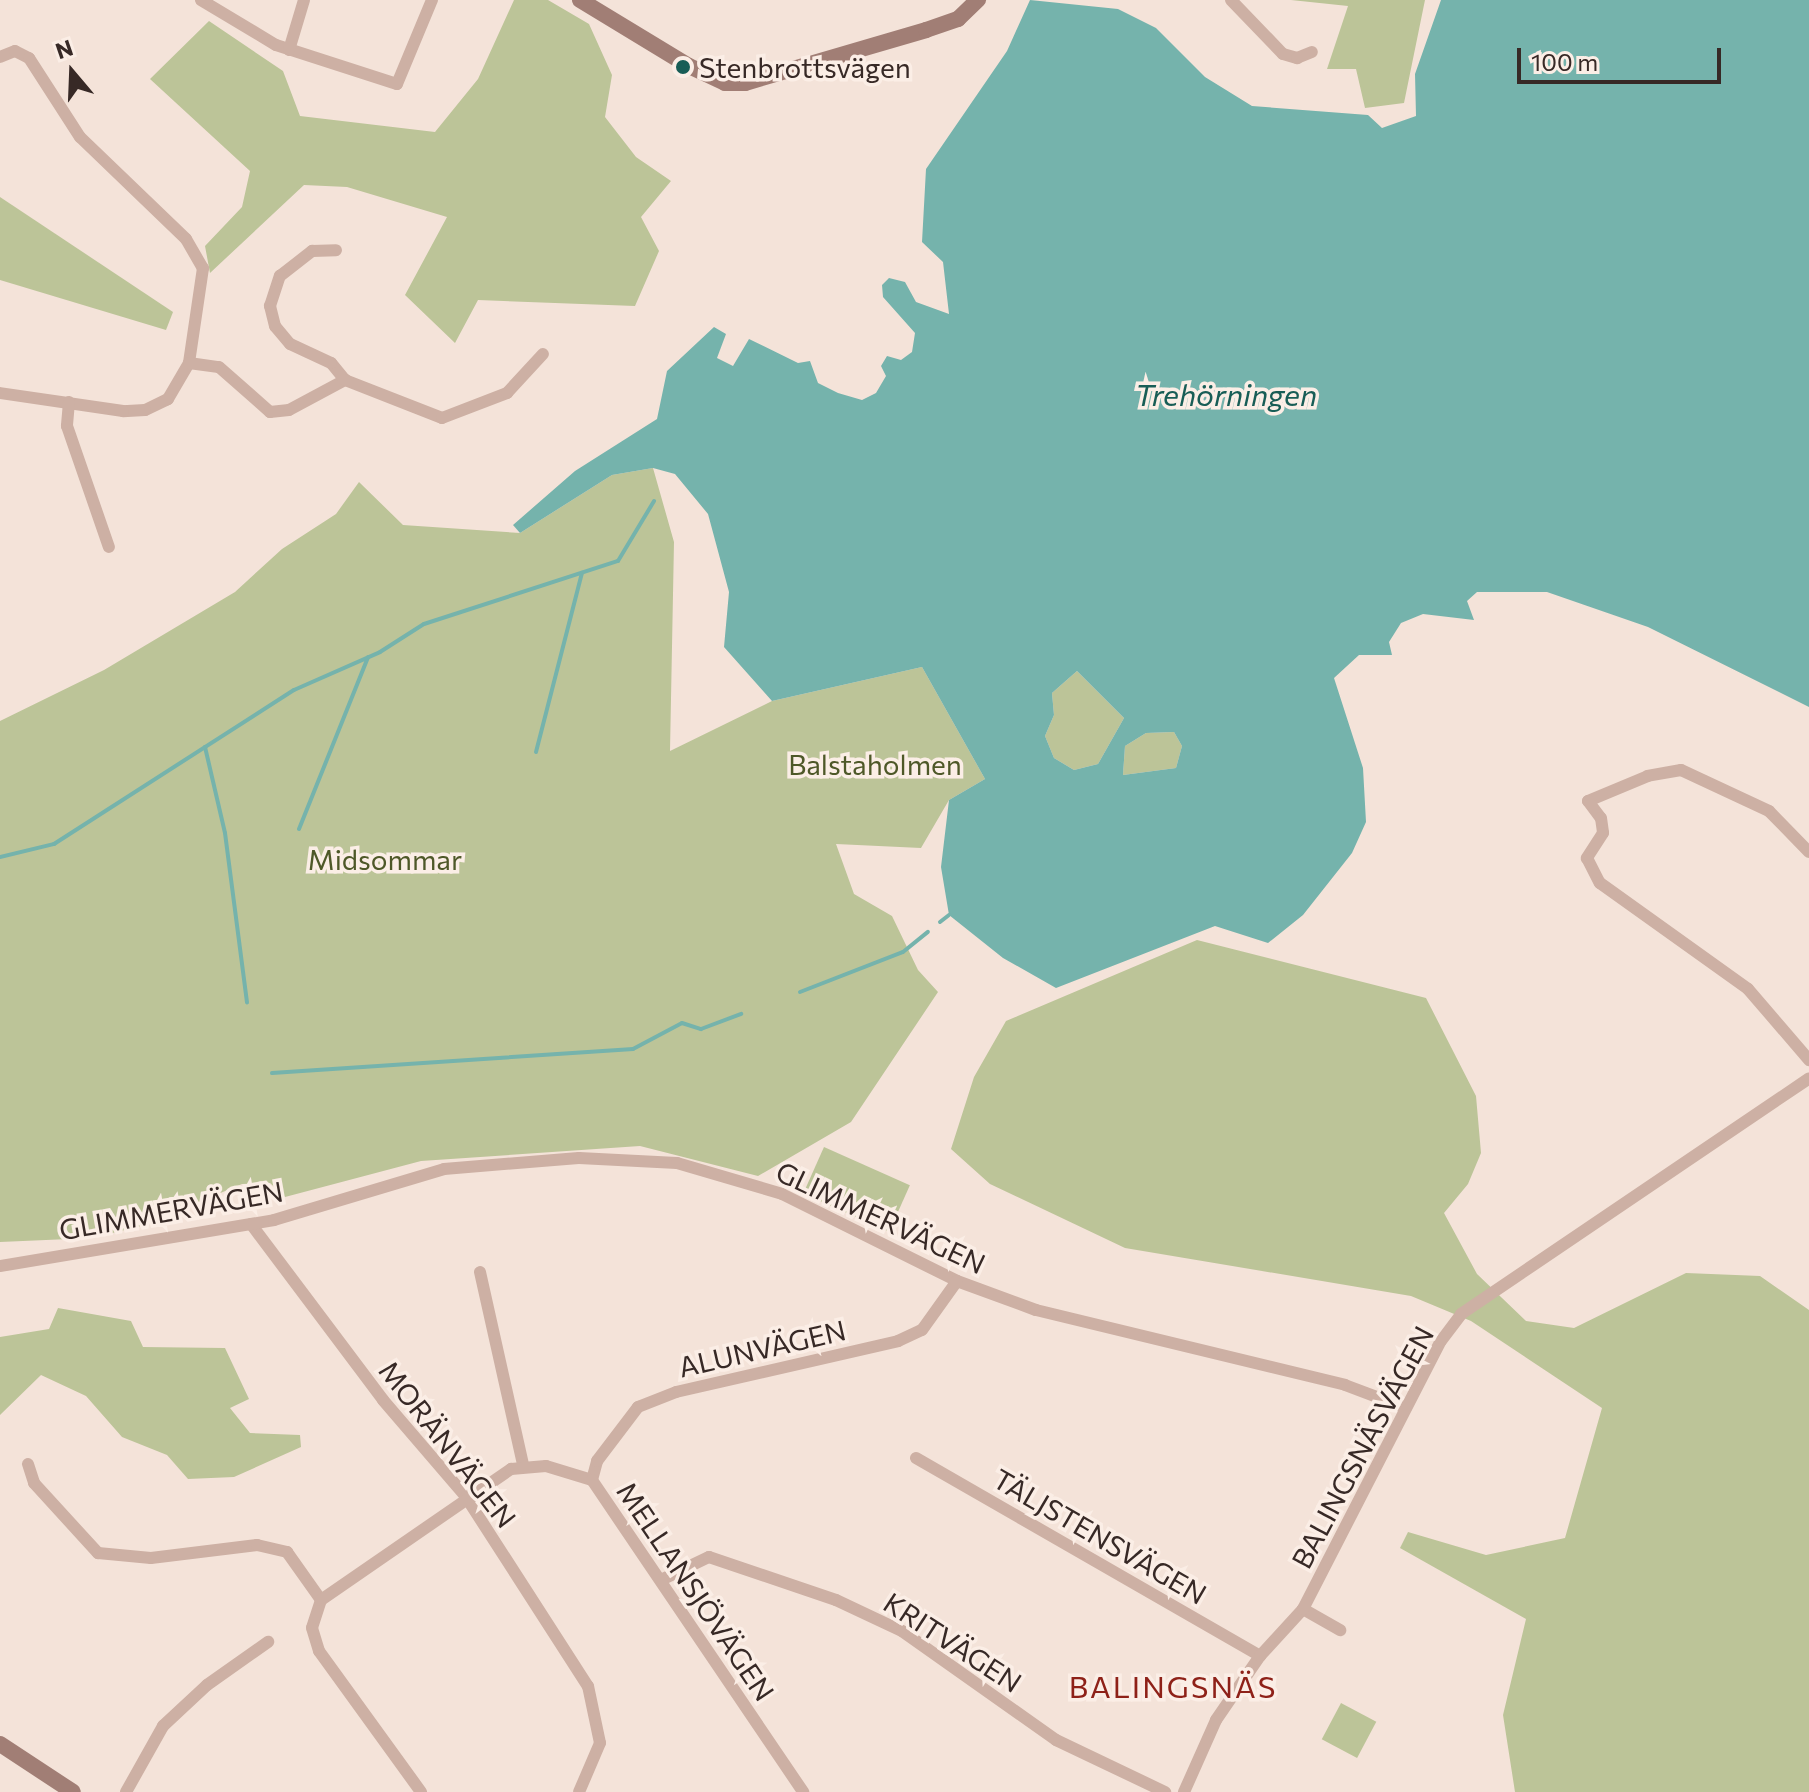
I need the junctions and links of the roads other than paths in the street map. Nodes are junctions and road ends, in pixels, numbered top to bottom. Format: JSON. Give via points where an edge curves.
{"nodes":[{"id":1,"x":201,"y":0,"type":"edge"},
{"id":2,"x":304,"y":0,"type":"edge"},
{"id":3,"x":432,"y":0,"type":"edge"},
{"id":4,"x":580,"y":0,"type":"edge"},
{"id":5,"x":978,"y":0,"type":"edge"},
{"id":6,"x":1231,"y":0,"type":"edge"},
{"id":7,"x":289,"y":50,"type":"junction"},
{"id":8,"x":1312,"y":52,"type":"dead end"},
{"id":9,"x":0,"y":57,"type":"edge"},
{"id":10,"x":336,"y":250,"type":"dead end"},
{"id":11,"x":543,"y":354,"type":"dead end"},
{"id":12,"x":189,"y":363,"type":"junction"},
{"id":13,"x":345,"y":380,"type":"junction"},
{"id":14,"x":0,"y":393,"type":"edge"},
{"id":15,"x":69,"y":402,"type":"junction"},
{"id":16,"x":109,"y":547,"type":"dead end"},
{"id":17,"x":1809,"y":852,"type":"edge"},
{"id":18,"x":1809,"y":1060,"type":"edge"},
{"id":19,"x":1809,"y":1078,"type":"edge"},
{"id":20,"x":251,"y":1224,"type":"junction"},
{"id":21,"x":0,"y":1266,"type":"edge"},
{"id":22,"x":480,"y":1272,"type":"dead end"},
{"id":23,"x":957,"y":1281,"type":"junction"},
{"id":24,"x":1406,"y":1408,"type":"junction"},
{"id":25,"x":916,"y":1458,"type":"dead end"},
{"id":26,"x":28,"y":1464,"type":"dead end"},
{"id":27,"x":523,"y":1464,"type":"junction"},
{"id":28,"x":592,"y":1480,"type":"junction"},
{"id":29,"x":466,"y":1497,"type":"junction"},
{"id":30,"x":663,"y":1579,"type":"junction"},
{"id":31,"x":321,"y":1600,"type":"junction"},
{"id":32,"x":1303,"y":1609,"type":"junction"},
{"id":33,"x":1340,"y":1630,"type":"dead end"},
{"id":34,"x":268,"y":1642,"type":"dead end"},
{"id":35,"x":1260,"y":1656,"type":"junction"},
{"id":36,"x":0,"y":1744,"type":"edge"},
{"id":37,"x":73,"y":1792,"type":"edge"},
{"id":38,"x":126,"y":1792,"type":"edge"},
{"id":39,"x":421,"y":1792,"type":"edge"},
{"id":40,"x":579,"y":1792,"type":"edge"},
{"id":41,"x":803,"y":1792,"type":"edge"},
{"id":42,"x":1165,"y":1792,"type":"edge"},
{"id":43,"x":1184,"y":1792,"type":"edge"}],
"edges":[{"from":1,"to":7,"type":"street"},
{"from":2,"to":7,"type":"street"},
{"from":3,"to":7,"type":"street","via":[[397,84]]},
{"from":4,"to":5,"type":"street","via":[[725,83],[745,83],[926,30],[958,19]]},
{"from":6,"to":8,"type":"street","via":[[1283,54],[1297,58]]},
{"from":9,"to":12,"type":"street","via":[[15,51],[29,58],[80,137],[202,259]]},
{"from":10,"to":13,"type":"street","via":[[312,251],[280,276],[270,306],[275,326],[290,344],[331,363]]},
{"from":11,"to":13,"type":"street","via":[[507,393],[442,418]]},
{"from":12,"to":13,"type":"street","via":[[219,367],[270,412],[289,410]]},
{"from":12,"to":15,"type":"street","via":[[168,399],[145,410]]},
{"from":14,"to":15,"type":"street"},
{"from":15,"to":16,"type":"street","via":[[67,426]]},
{"from":17,"to":18,"type":"street","via":[[1769,811],[1681,770],[1648,776],[1588,801],[1601,818],[1603,833],[1587,858],[1600,883],[1748,989]]},
{"from":19,"to":24,"type":"street","name":"BALINGSNÄSVÄGEN","via":[[1461,1314]]},
{"from":20,"to":21,"type":"street","name":"GLIMMERVÄGEN"},
{"from":20,"to":23,"type":"street","name":"GLIMMERVÄGEN","via":[[444,1169],[579,1158],[677,1163],[782,1194]]},
{"from":20,"to":29,"type":"street","name":"MORÄNVÄGEN","via":[[383,1400]]},
{"from":22,"to":27,"type":"street"},
{"from":23,"to":24,"type":"street","name":"GLIMMERVÄGEN","via":[[1036,1310],[1345,1385]]},
{"from":23,"to":28,"type":"street","name":"ALUNVÄGEN","via":[[922,1330],[898,1341],[690,1388],[638,1407],[602,1452]]},
{"from":24,"to":32,"type":"street","name":"BALINGSNÄSVÄGEN"},
{"from":25,"to":35,"type":"street","name":"TÄLJSTENSVÄGEN"},
{"from":26,"to":31,"type":"street","via":[[34,1483],[98,1553],[151,1558],[257,1545],[287,1552]]},
{"from":27,"to":28,"type":"street","name":"MELLANSJÖVÄGEN"},
{"from":27,"to":29,"type":"street"},
{"from":28,"to":30,"type":"street","name":"MELLANSJÖVÄGEN"},
{"from":29,"to":31,"type":"street"},
{"from":29,"to":40,"type":"street","name":"MORÄNVÄGEN","via":[[588,1686],[600,1743]]},
{"from":30,"to":41,"type":"street","name":"MELLANSJÖVÄGEN"},
{"from":30,"to":42,"type":"street","name":"KRITVÄGEN","via":[[709,1557],[836,1600],[902,1631],[1056,1740]]},
{"from":31,"to":39,"type":"street","via":[[312,1628],[319,1651]]},
{"from":32,"to":33,"type":"street"},
{"from":32,"to":35,"type":"street","name":"BALINGSNÄSVÄGEN"},
{"from":34,"to":38,"type":"street","via":[[207,1685],[163,1726]]},
{"from":35,"to":43,"type":"street","name":"BALINGSNÄSVÄGEN","via":[[1216,1720]]},
{"from":36,"to":37,"type":"street"}]}
